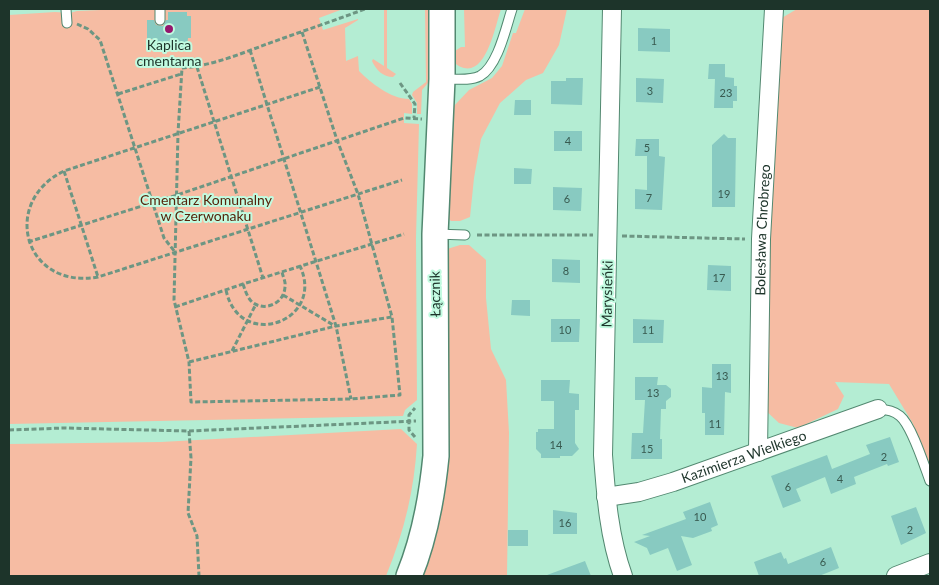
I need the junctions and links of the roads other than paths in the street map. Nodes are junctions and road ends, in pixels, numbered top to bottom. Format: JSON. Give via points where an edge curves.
{"nodes":[{"id":1,"x":66,"y":9,"type":"edge"},
{"id":2,"x":160,"y":9,"type":"edge"},
{"id":3,"x":442,"y":9,"type":"edge"},
{"id":4,"x":512,"y":9,"type":"edge"},
{"id":5,"x":612,"y":9,"type":"edge"},
{"id":6,"x":774,"y":9,"type":"edge"},
{"id":7,"x":160,"y":20,"type":"dead end"},
{"id":8,"x":67,"y":23,"type":"road end"},
{"id":9,"x":442,"y":79,"type":"junction"},
{"id":10,"x":435,"y":234,"type":"junction"},
{"id":11,"x":465,"y":235,"type":"dead end"},
{"id":12,"x":878,"y":409,"type":"joint"},
{"id":13,"x":758,"y":452,"type":"junction"},
{"id":14,"x":930,"y":481,"type":"edge"},
{"id":15,"x":606,"y":497,"type":"junction"},
{"id":16,"x":930,"y":563,"type":"edge"},
{"id":17,"x":409,"y":576,"type":"edge"},
{"id":18,"x":623,"y":576,"type":"edge"},
{"id":19,"x":896,"y":576,"type":"edge"}],
"edges":[{"from":1,"to":8,"type":"lane"},
{"from":2,"to":7,"type":"lane"},
{"from":3,"to":9,"type":"street","name":"Łącznik"},
{"from":4,"to":9,"type":"lane","via":[[495,60],[489,68],[480,76],[469,79]]},
{"from":5,"to":15,"type":"street","name":"Marysieńki","via":[[603,455]]},
{"from":6,"to":13,"type":"street","name":"Bolesława Chrobrego","via":[[761,239]]},
{"from":9,"to":10,"type":"street","name":"Łącznik"},
{"from":10,"to":11,"type":"lane"},
{"from":10,"to":17,"type":"street","name":"Łącznik","via":[[436,456],[426,524]]},
{"from":12,"to":13,"type":"street","name":"Kazimierza Wielkiego"},
{"from":12,"to":14,"type":"lane","via":[[891,410],[907,425]]},
{"from":13,"to":15,"type":"street","name":"Kazimierza Wielkiego","via":[[673,482]]},
{"from":15,"to":18,"type":"street","name":"Marysieńki","via":[[614,547]]},
{"from":16,"to":19,"type":"street"}]}
